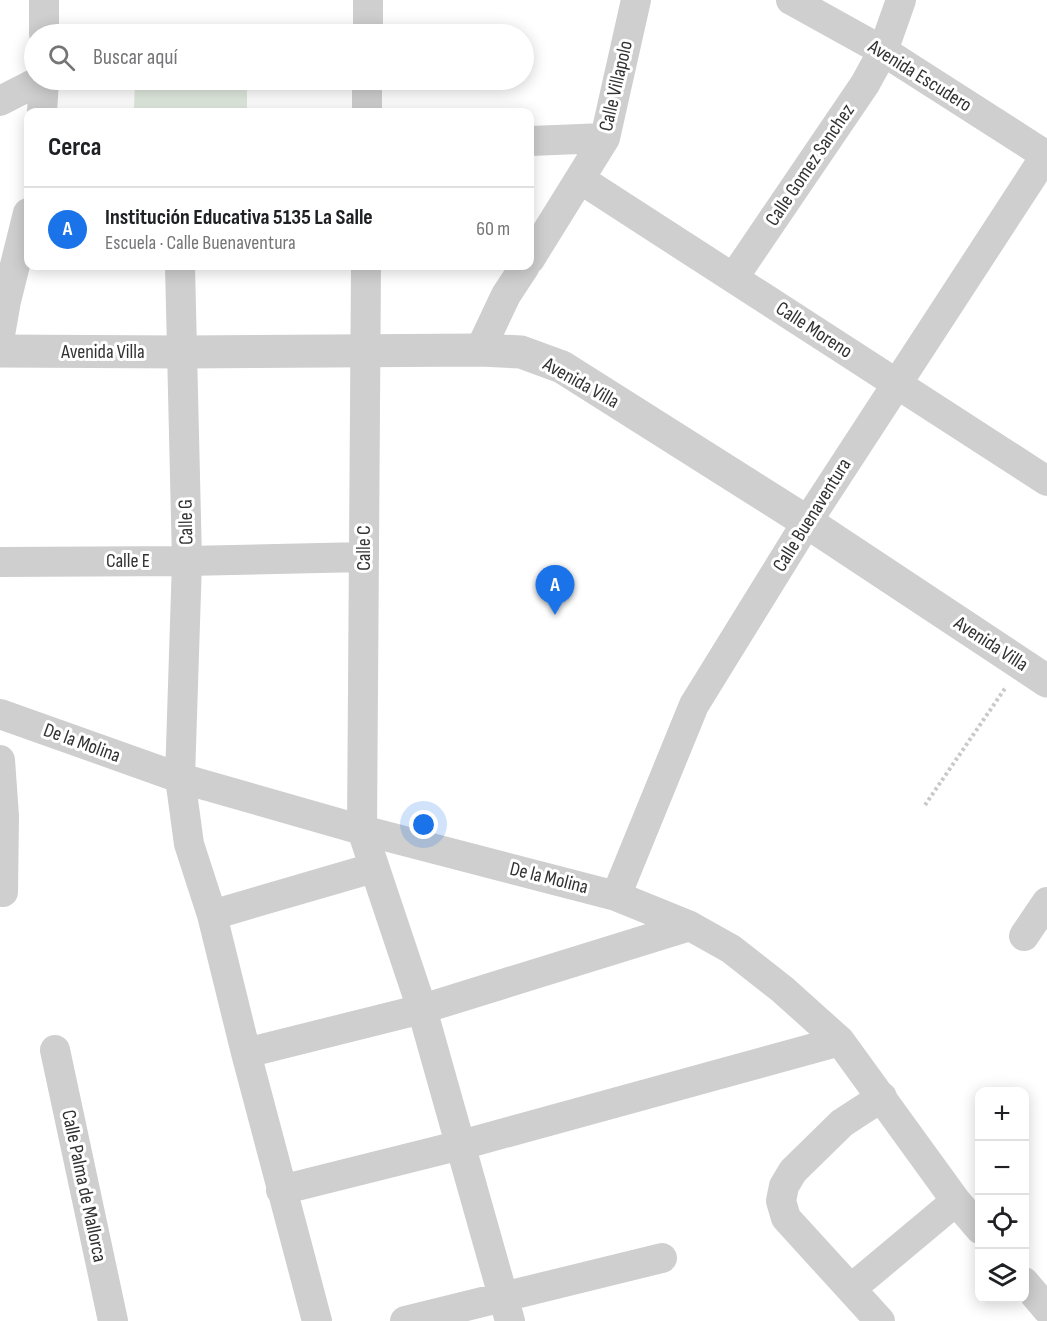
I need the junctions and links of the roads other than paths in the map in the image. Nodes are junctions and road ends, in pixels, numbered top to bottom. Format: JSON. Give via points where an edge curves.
{"nodes":[{"id":1,"x":44,"y":0,"type":"edge"},
{"id":2,"x":368,"y":0,"type":"edge"},
{"id":3,"x":636,"y":0,"type":"edge"},
{"id":4,"x":791,"y":0,"type":"edge"},
{"id":5,"x":900,"y":0,"type":"edge"},
{"id":6,"x":44,"y":24,"type":"edge"},
{"id":7,"x":368,"y":24,"type":"edge"},
{"id":8,"x":883,"y":51,"type":"junction"},
{"id":9,"x":24,"y":89,"type":"edge"},
{"id":10,"x":42,"y":90,"type":"edge"},
{"id":11,"x":368,"y":90,"type":"edge"},
{"id":12,"x":0,"y":101,"type":"edge"},
{"id":13,"x":42,"y":108,"type":"edge"},
{"id":14,"x":367,"y":108,"type":"edge"},
{"id":15,"x":605,"y":138,"type":"junction"},
{"id":16,"x":534,"y":141,"type":"edge"},
{"id":17,"x":1046,"y":156,"type":"edge"},
{"id":18,"x":580,"y":179,"type":"junction"},
{"id":19,"x":24,"y":229,"type":"edge"},
{"id":20,"x":534,"y":253,"type":"edge"},
{"id":21,"x":180,"y":270,"type":"edge"},
{"id":22,"x":366,"y":270,"type":"edge"},
{"id":23,"x":522,"y":270,"type":"edge"},
{"id":24,"x":734,"y":277,"type":"junction"},
{"id":25,"x":0,"y":335,"type":"edge"},
{"id":26,"x":480,"y":350,"type":"junction"},
{"id":27,"x":0,"y":351,"type":"edge"},
{"id":28,"x":366,"y":351,"type":"junction"},
{"id":29,"x":182,"y":352,"type":"junction"},
{"id":30,"x":896,"y":383,"type":"junction"},
{"id":31,"x":1047,"y":481,"type":"edge"},
{"id":32,"x":807,"y":522,"type":"junction"},
{"id":33,"x":364,"y":557,"type":"junction"},
{"id":34,"x":187,"y":561,"type":"junction"},
{"id":35,"x":0,"y":562,"type":"edge"},
{"id":36,"x":1034,"y":673,"type":"edge"},
{"id":37,"x":0,"y":714,"type":"edge"},
{"id":38,"x":0,"y":760,"type":"edge"},
{"id":39,"x":180,"y":778,"type":"junction"},
{"id":40,"x":362,"y":830,"type":"junction"},
{"id":41,"x":373,"y":868,"type":"junction"},
{"id":42,"x":3,"y":892,"type":"dead end"},
{"id":43,"x":616,"y":896,"type":"junction"},
{"id":44,"x":1047,"y":902,"type":"edge"},
{"id":45,"x":213,"y":915,"type":"junction"},
{"id":46,"x":690,"y":926,"type":"junction"},
{"id":47,"x":1024,"y":936,"type":"dead end"},
{"id":48,"x":422,"y":1009,"type":"junction"},
{"id":49,"x":840,"y":1041,"type":"junction"},
{"id":50,"x":55,"y":1050,"type":"dead end"},
{"id":51,"x":246,"y":1053,"type":"junction"},
{"id":52,"x":882,"y":1097,"type":"junction"},
{"id":53,"x":461,"y":1145,"type":"junction"},
{"id":54,"x":281,"y":1190,"type":"junction"},
{"id":55,"x":956,"y":1201,"type":"junction"},
{"id":56,"x":975,"y":1223,"type":"edge"},
{"id":57,"x":662,"y":1258,"type":"dead end"},
{"id":58,"x":852,"y":1288,"type":"junction"},
{"id":59,"x":1029,"y":1288,"type":"edge"},
{"id":60,"x":506,"y":1308,"type":"edge"},
{"id":61,"x":1047,"y":1309,"type":"edge"},
{"id":62,"x":113,"y":1321,"type":"edge"},
{"id":63,"x":317,"y":1321,"type":"edge"},
{"id":64,"x":405,"y":1321,"type":"edge"},
{"id":65,"x":880,"y":1321,"type":"edge"}],
"edges":[{"from":1,"to":6,"type":"street"},
{"from":2,"to":7,"type":"street"},
{"from":3,"to":15,"type":"street","name":"Calle Villapolo"},
{"from":4,"to":8,"type":"street","name":"Avenida Escudero"},
{"from":5,"to":8,"type":"street","name":"Calle Gomez Sanchez"},
{"from":8,"to":17,"type":"street","name":"Avenida Escudero"},
{"from":8,"to":24,"type":"street","name":"Calle Gomez Sanchez","via":[[865,84]]},
{"from":9,"to":12,"type":"street"},
{"from":10,"to":13,"type":"street"},
{"from":11,"to":14,"type":"street"},
{"from":15,"to":16,"type":"street"},
{"from":15,"to":18,"type":"street","name":"Calle Villapolo"},
{"from":17,"to":30,"type":"street","name":"Calle Buenaventura"},
{"from":18,"to":20,"type":"street","name":"Calle Villapolo"},
{"from":18,"to":24,"type":"street","name":"Calle Moreno"},
{"from":19,"to":25,"type":"street"},
{"from":21,"to":29,"type":"street","name":"Calle G"},
{"from":22,"to":28,"type":"street","name":"Calle C"},
{"from":23,"to":26,"type":"street"},
{"from":24,"to":30,"type":"street","name":"Calle Moreno"},
{"from":26,"to":28,"type":"street","name":"Avenida Villa"},
{"from":26,"to":32,"type":"street","name":"Avenida Villa","via":[[520,352],[562,368]]},
{"from":27,"to":29,"type":"street","name":"Avenida Villa"},
{"from":28,"to":29,"type":"street","name":"Avenida Villa"},
{"from":28,"to":33,"type":"street","name":"Calle C"},
{"from":29,"to":34,"type":"street","name":"Calle G"},
{"from":30,"to":31,"type":"street","name":"Calle Moreno"},
{"from":30,"to":32,"type":"street","name":"Calle Buenaventura"},
{"from":32,"to":36,"type":"street","name":"Avenida Villa"},
{"from":32,"to":43,"type":"street","name":"Calle Buenaventura","via":[[694,705]]},
{"from":33,"to":34,"type":"street","name":"Calle E"},
{"from":33,"to":40,"type":"street","name":"Calle C"},
{"from":34,"to":35,"type":"street","name":"Calle E"},
{"from":34,"to":39,"type":"street","name":"Calle G"},
{"from":37,"to":39,"type":"street","name":"De la Molina"},
{"from":38,"to":42,"type":"street"},
{"from":39,"to":40,"type":"street","name":"De la Molina"},
{"from":39,"to":45,"type":"street","name":"Calle G","via":[[189,844]]},
{"from":40,"to":41,"type":"street","name":"Calle C"},
{"from":40,"to":43,"type":"street","name":"De la Molina"},
{"from":41,"to":45,"type":"street"},
{"from":41,"to":48,"type":"street","name":"Calle C"},
{"from":43,"to":46,"type":"street","name":"De la Molina"},
{"from":44,"to":47,"type":"street"},
{"from":45,"to":51,"type":"street","name":"Calle G"},
{"from":46,"to":48,"type":"street"},
{"from":46,"to":49,"type":"street","name":"De la Molina","via":[[730,949]]},
{"from":48,"to":51,"type":"street"},
{"from":48,"to":53,"type":"street","name":"Calle C"},
{"from":49,"to":52,"type":"street","name":"De la Molina"},
{"from":49,"to":53,"type":"street"},
{"from":50,"to":62,"type":"street","name":"Calle Palma de Mallorca"},
{"from":51,"to":54,"type":"street","name":"Calle G"},
{"from":52,"to":55,"type":"street","name":"De la Molina"},
{"from":52,"to":58,"type":"street","via":[[842,1123],[783,1186],[781,1201],[786,1218]]},
{"from":53,"to":54,"type":"street"},
{"from":53,"to":60,"type":"street","name":"Calle C"},
{"from":54,"to":63,"type":"street","name":"Calle G"},
{"from":55,"to":56,"type":"street","name":"De la Molina"},
{"from":55,"to":58,"type":"street"},
{"from":57,"to":60,"type":"street"},
{"from":58,"to":65,"type":"street"},
{"from":59,"to":61,"type":"street"},
{"from":60,"to":64,"type":"street"}]}
